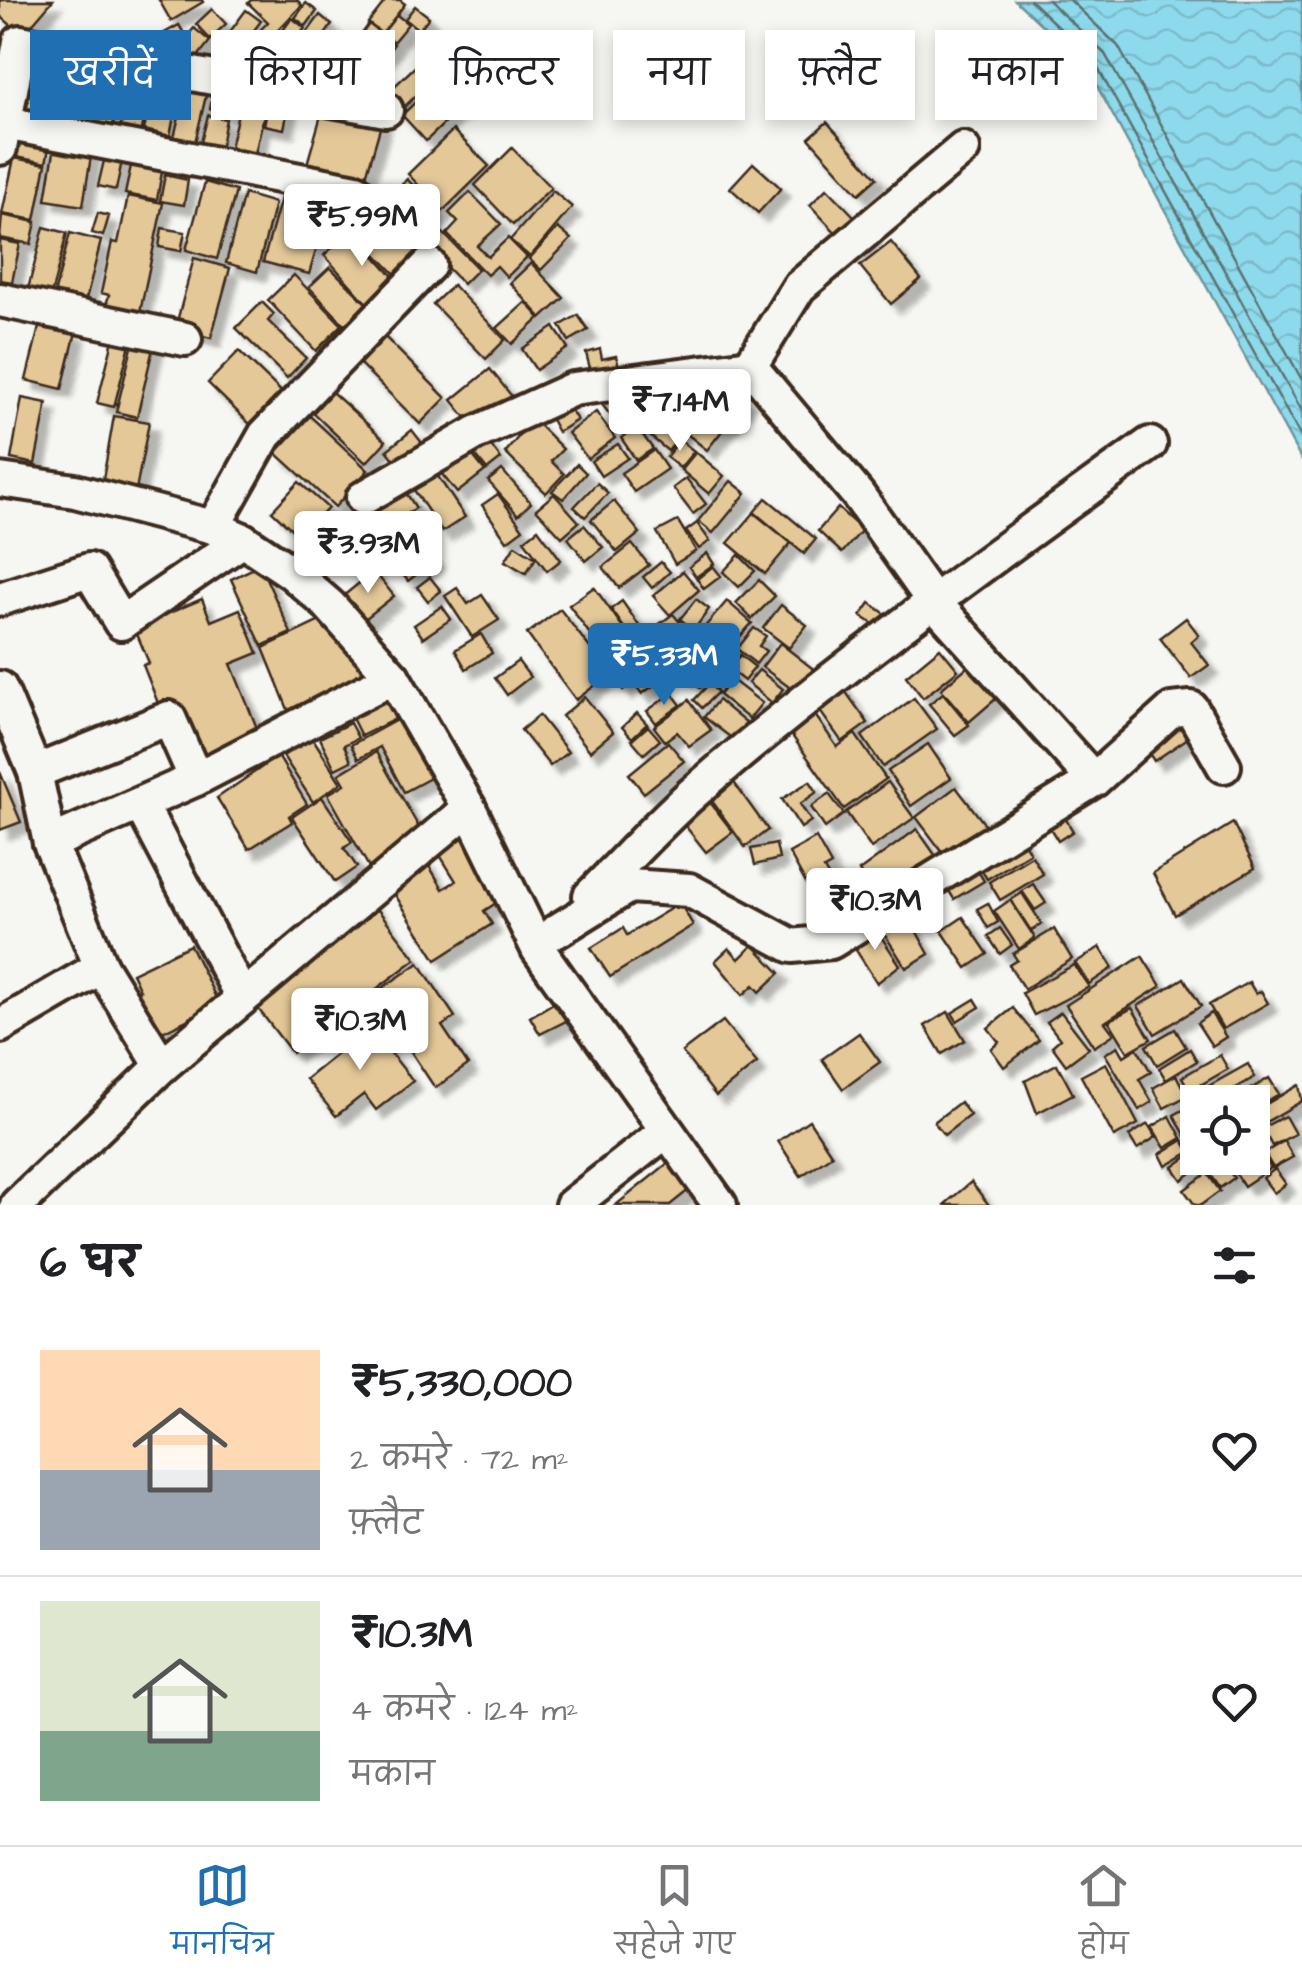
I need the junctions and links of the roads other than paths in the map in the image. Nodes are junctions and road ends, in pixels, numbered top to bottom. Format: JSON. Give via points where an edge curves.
{"nodes":[{"id":1,"x":211,"y":77,"type":"edge"},
{"id":2,"x":2,"y":131,"type":"edge"},
{"id":3,"x":964,"y":149,"type":"dead end"},
{"id":4,"x":356,"y":191,"type":"dead end"},
{"id":5,"x":430,"y":265,"type":"dead end"},
{"id":6,"x":0,"y":300,"type":"edge"},
{"id":7,"x":185,"y":339,"type":"dead end"},
{"id":8,"x":750,"y":366,"type":"junction"},
{"id":9,"x":1150,"y":444,"type":"dead end"},
{"id":10,"x":0,"y":480,"type":"edge"},
{"id":11,"x":363,"y":498,"type":"dead end"},
{"id":12,"x":213,"y":527,"type":"junction"},
{"id":13,"x":243,"y":540,"type":"junction"},
{"id":14,"x":0,"y":600,"type":"edge"},
{"id":15,"x":933,"y":601,"type":"junction"},
{"id":16,"x":393,"y":677,"type":"junction"},
{"id":17,"x":0,"y":688,"type":"edge"},
{"id":18,"x":1224,"y":766,"type":"dead end"},
{"id":19,"x":35,"y":772,"type":"junction"},
{"id":20,"x":196,"y":779,"type":"junction"},
{"id":21,"x":1094,"y":780,"type":"junction"},
{"id":22,"x":141,"y":805,"type":"junction"},
{"id":23,"x":469,"y":808,"type":"junction"},
{"id":24,"x":50,"y":843,"type":"junction"},
{"id":25,"x":546,"y":941,"type":"junction"},
{"id":26,"x":101,"y":967,"type":"junction"},
{"id":27,"x":242,"y":997,"type":"junction"},
{"id":28,"x":0,"y":1026,"type":"edge"},
{"id":29,"x":162,"y":1066,"type":"junction"},
{"id":30,"x":665,"y":1132,"type":"junction"},
{"id":31,"x":17,"y":1205,"type":"edge"},
{"id":32,"x":572,"y":1205,"type":"edge"},
{"id":33,"x":720,"y":1205,"type":"edge"}],
"edges":[{"from":1,"to":2,"type":"street","via":[[20,42]]},
{"from":2,"to":4,"type":"street"},
{"from":3,"to":8,"type":"street","via":[[798,287]]},
{"from":5,"to":12,"type":"street","via":[[266,435]]},
{"from":6,"to":7,"type":"street"},
{"from":8,"to":11,"type":"street","via":[[574,389]]},
{"from":8,"to":15,"type":"street","via":[[858,495]]},
{"from":9,"to":15,"type":"street"},
{"from":10,"to":12,"type":"street","via":[[75,491]]},
{"from":12,"to":13,"type":"street"},
{"from":13,"to":14,"type":"street","via":[[122,623],[89,570]]},
{"from":13,"to":16,"type":"street","via":[[329,605]]},
{"from":15,"to":21,"type":"street"},
{"from":15,"to":25,"type":"street","via":[[690,796]]},
{"from":16,"to":20,"type":"street"},
{"from":16,"to":23,"type":"street"},
{"from":17,"to":19,"type":"street"},
{"from":18,"to":21,"type":"street","via":[[1191,708],[1172,710]]},
{"from":19,"to":20,"type":"street","via":[[169,718]]},
{"from":19,"to":24,"type":"street"},
{"from":20,"to":22,"type":"street"},
{"from":21,"to":25,"type":"street","via":[[831,942],[792,946],[689,890],[629,886]]},
{"from":22,"to":24,"type":"street"},
{"from":22,"to":27,"type":"street"},
{"from":23,"to":25,"type":"street"},
{"from":23,"to":27,"type":"street"},
{"from":24,"to":26,"type":"street"},
{"from":25,"to":30,"type":"street"},
{"from":26,"to":28,"type":"street"},
{"from":26,"to":29,"type":"street"},
{"from":27,"to":29,"type":"street"},
{"from":29,"to":31,"type":"street"},
{"from":30,"to":32,"type":"street"},
{"from":30,"to":33,"type":"street"}]}
